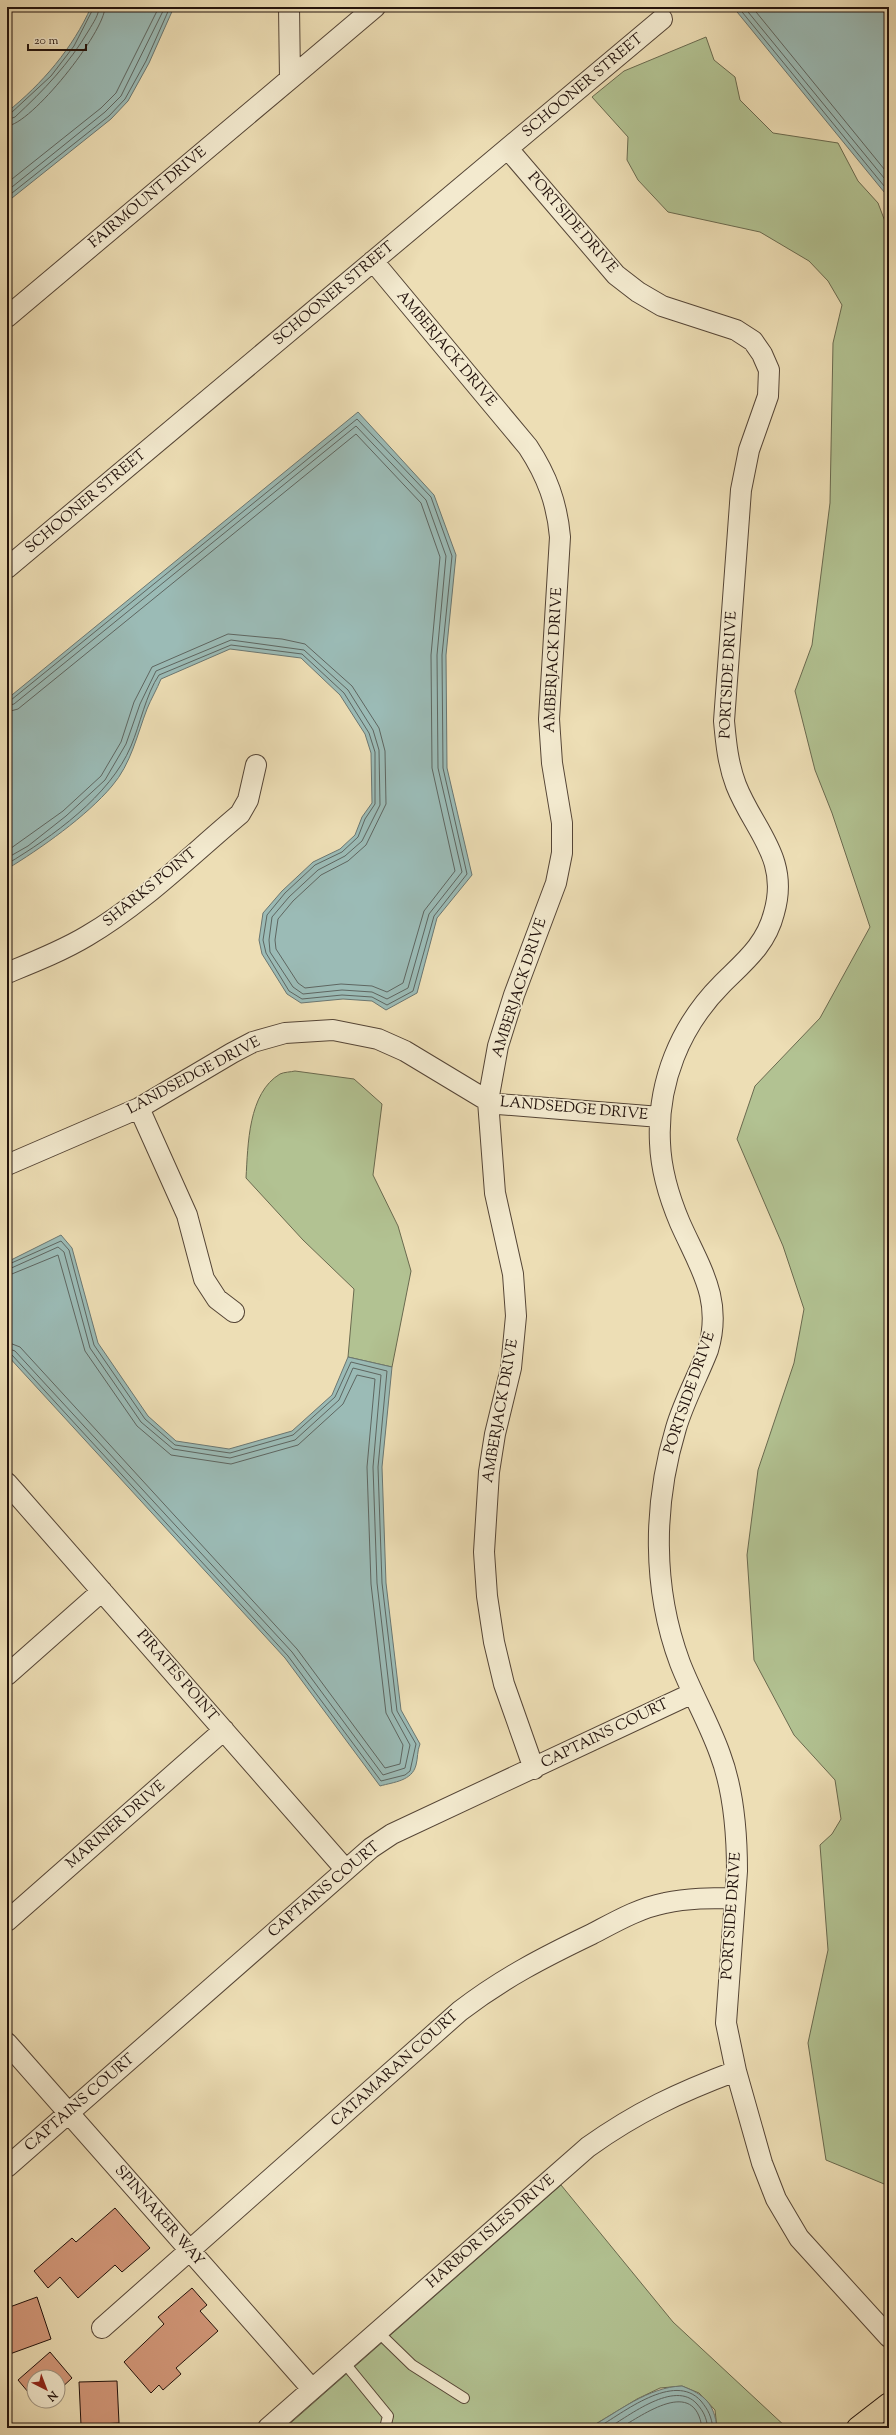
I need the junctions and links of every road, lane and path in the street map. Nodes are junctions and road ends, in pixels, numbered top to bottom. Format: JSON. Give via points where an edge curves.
{"nodes":[{"id":1,"x":289,"y":7,"type":"edge"},
{"id":2,"x":376,"y":7,"type":"edge"},
{"id":3,"x":662,"y":19,"type":"dead end"},
{"id":4,"x":290,"y":79,"type":"junction"},
{"id":5,"x":508,"y":149,"type":"junction"},
{"id":6,"x":373,"y":261,"type":"junction"},
{"id":7,"x":7,"y":317,"type":"edge"},
{"id":8,"x":7,"y":568,"type":"edge"},
{"id":9,"x":256,"y":765,"type":"dead end"},
{"id":10,"x":7,"y":973,"type":"edge"},
{"id":11,"x":488,"y":1101,"type":"junction"},
{"id":12,"x":140,"y":1108,"type":"junction"},
{"id":13,"x":660,"y":1117,"type":"junction"},
{"id":14,"x":7,"y":1164,"type":"edge"},
{"id":15,"x":234,"y":1312,"type":"dead end"},
{"id":16,"x":7,"y":1483,"type":"edge"},
{"id":17,"x":102,"y":1591,"type":"junction"},
{"id":18,"x":7,"y":1675,"type":"edge"},
{"id":19,"x":693,"y":1693,"type":"junction"},
{"id":20,"x":224,"y":1730,"type":"junction"},
{"id":21,"x":534,"y":1769,"type":"junction"},
{"id":22,"x":346,"y":1870,"type":"junction"},
{"id":23,"x":735,"y":1898,"type":"junction"},
{"id":24,"x":7,"y":1920,"type":"edge"},
{"id":25,"x":7,"y":2043,"type":"edge"},
{"id":26,"x":736,"y":2071,"type":"junction"},
{"id":27,"x":68,"y":2113,"type":"junction"},
{"id":28,"x":7,"y":2167,"type":"edge"},
{"id":29,"x":191,"y":2251,"type":"junction"},
{"id":30,"x":102,"y":2328,"type":"dead end"},
{"id":31,"x":378,"y":2331,"type":"junction"},
{"id":32,"x":889,"y":2337,"type":"edge"},
{"id":33,"x":343,"y":2361,"type":"junction"},
{"id":34,"x":312,"y":2389,"type":"junction"},
{"id":35,"x":464,"y":2398,"type":"dead end"},
{"id":36,"x":889,"y":2404,"type":"edge"},
{"id":37,"x":268,"y":2428,"type":"edge"},
{"id":38,"x":385,"y":2428,"type":"edge"},
{"id":39,"x":858,"y":2428,"type":"edge"}],
"edges":[{"from":1,"to":4,"type":"street"},
{"from":2,"to":4,"type":"street","name":"FAIRMOUNT DRIVE"},
{"from":3,"to":5,"type":"street","name":"SCHOONER STREET"},
{"from":4,"to":7,"type":"street","name":"FAIRMOUNT DRIVE"},
{"from":5,"to":6,"type":"street","name":"SCHOONER STREET"},
{"from":5,"to":13,"type":"street","name":"PORTSIDE DRIVE","via":[[616,275],[662,306],[736,330],[753,342],[762,354],[768,370],[768,396],[749,450],[741,490],[724,721],[728,755],[736,784],[770,849],[776,869],[778,889],[775,912],[766,935],[754,954],[708,999],[680,1042],[668,1074]]},
{"from":6,"to":8,"type":"street","name":"SCHOONER STREET"},
{"from":6,"to":11,"type":"street","name":"AMBERJACK DRIVE","via":[[528,448],[548,482],[559,520],[549,720],[552,763],[562,823],[562,853],[556,883],[514,995],[498,1046]]},
{"from":9,"to":10,"type":"street","name":"SHARKS POINT","via":[[248,800],[240,814],[127,909],[68,947]]},
{"from":11,"to":12,"type":"street","name":"LANDSEDGE DRIVE","via":[[391,1044],[350,1032],[316,1030],[285,1032],[253,1042]]},
{"from":11,"to":13,"type":"street","name":"LANDSEDGE DRIVE","via":[[508,1105]]},
{"from":11,"to":21,"type":"street","name":"AMBERJACK DRIVE","via":[[495,1193],[513,1274],[516,1316],[511,1368],[494,1434],[489,1472],[485,1512],[486,1581],[494,1642],[504,1684]]},
{"from":12,"to":14,"type":"street","name":"LANDSEDGE DRIVE"},
{"from":12,"to":15,"type":"street","via":[[187,1215],[204,1279],[217,1298]]},
{"from":13,"to":19,"type":"street","name":"PORTSIDE DRIVE","via":[[661,1156],[667,1186],[680,1223],[706,1276],[714,1312],[713,1332],[708,1350],[676,1426],[669,1451],[660,1512],[659,1564],[665,1609],[676,1649]]},
{"from":16,"to":17,"type":"street","name":"PIRATES POINT"},
{"from":17,"to":18,"type":"street"},
{"from":17,"to":20,"type":"street","name":"PIRATES POINT"},
{"from":19,"to":21,"type":"street","name":"CAPTAINS COURT"},
{"from":19,"to":23,"type":"street","name":"PORTSIDE DRIVE","via":[[713,1735],[727,1776],[737,1847]]},
{"from":20,"to":22,"type":"street","name":"PIRATES POINT"},
{"from":20,"to":24,"type":"street","name":"MARINER DRIVE"},
{"from":21,"to":22,"type":"street","name":"CAPTAINS COURT","via":[[392,1834]]},
{"from":22,"to":27,"type":"street","name":"CAPTAINS COURT"},
{"from":23,"to":26,"type":"street","name":"PORTSIDE DRIVE","via":[[726,2008]]},
{"from":23,"to":29,"type":"street","name":"CATAMARAN COURT","via":[[688,1898],[635,1912],[493,1986],[460,2011]]},
{"from":25,"to":27,"type":"street","name":"SPINNAKER WAY"},
{"from":26,"to":31,"type":"street","name":"HARBOR ISLES DRIVE","via":[[645,2110],[588,2147]]},
{"from":26,"to":32,"type":"street","name":"PORTSIDE DRIVE","via":[[762,2163],[788,2222],[816,2258]]},
{"from":27,"to":28,"type":"street","name":"CAPTAINS COURT"},
{"from":27,"to":29,"type":"street","name":"SPINNAKER WAY"},
{"from":29,"to":30,"type":"street","name":"CATAMARAN COURT"},
{"from":29,"to":34,"type":"street","name":"SPINNAKER WAY"},
{"from":31,"to":33,"type":"street","name":"HARBOR ISLES DRIVE"},
{"from":31,"to":35,"type":"lane","via":[[412,2365]]},
{"from":33,"to":34,"type":"street","name":"HARBOR ISLES DRIVE"},
{"from":33,"to":38,"type":"lane","via":[[388,2416]]},
{"from":34,"to":37,"type":"street","name":"HARBOR ISLES DRIVE"},
{"from":36,"to":39,"type":"main road"}]}
